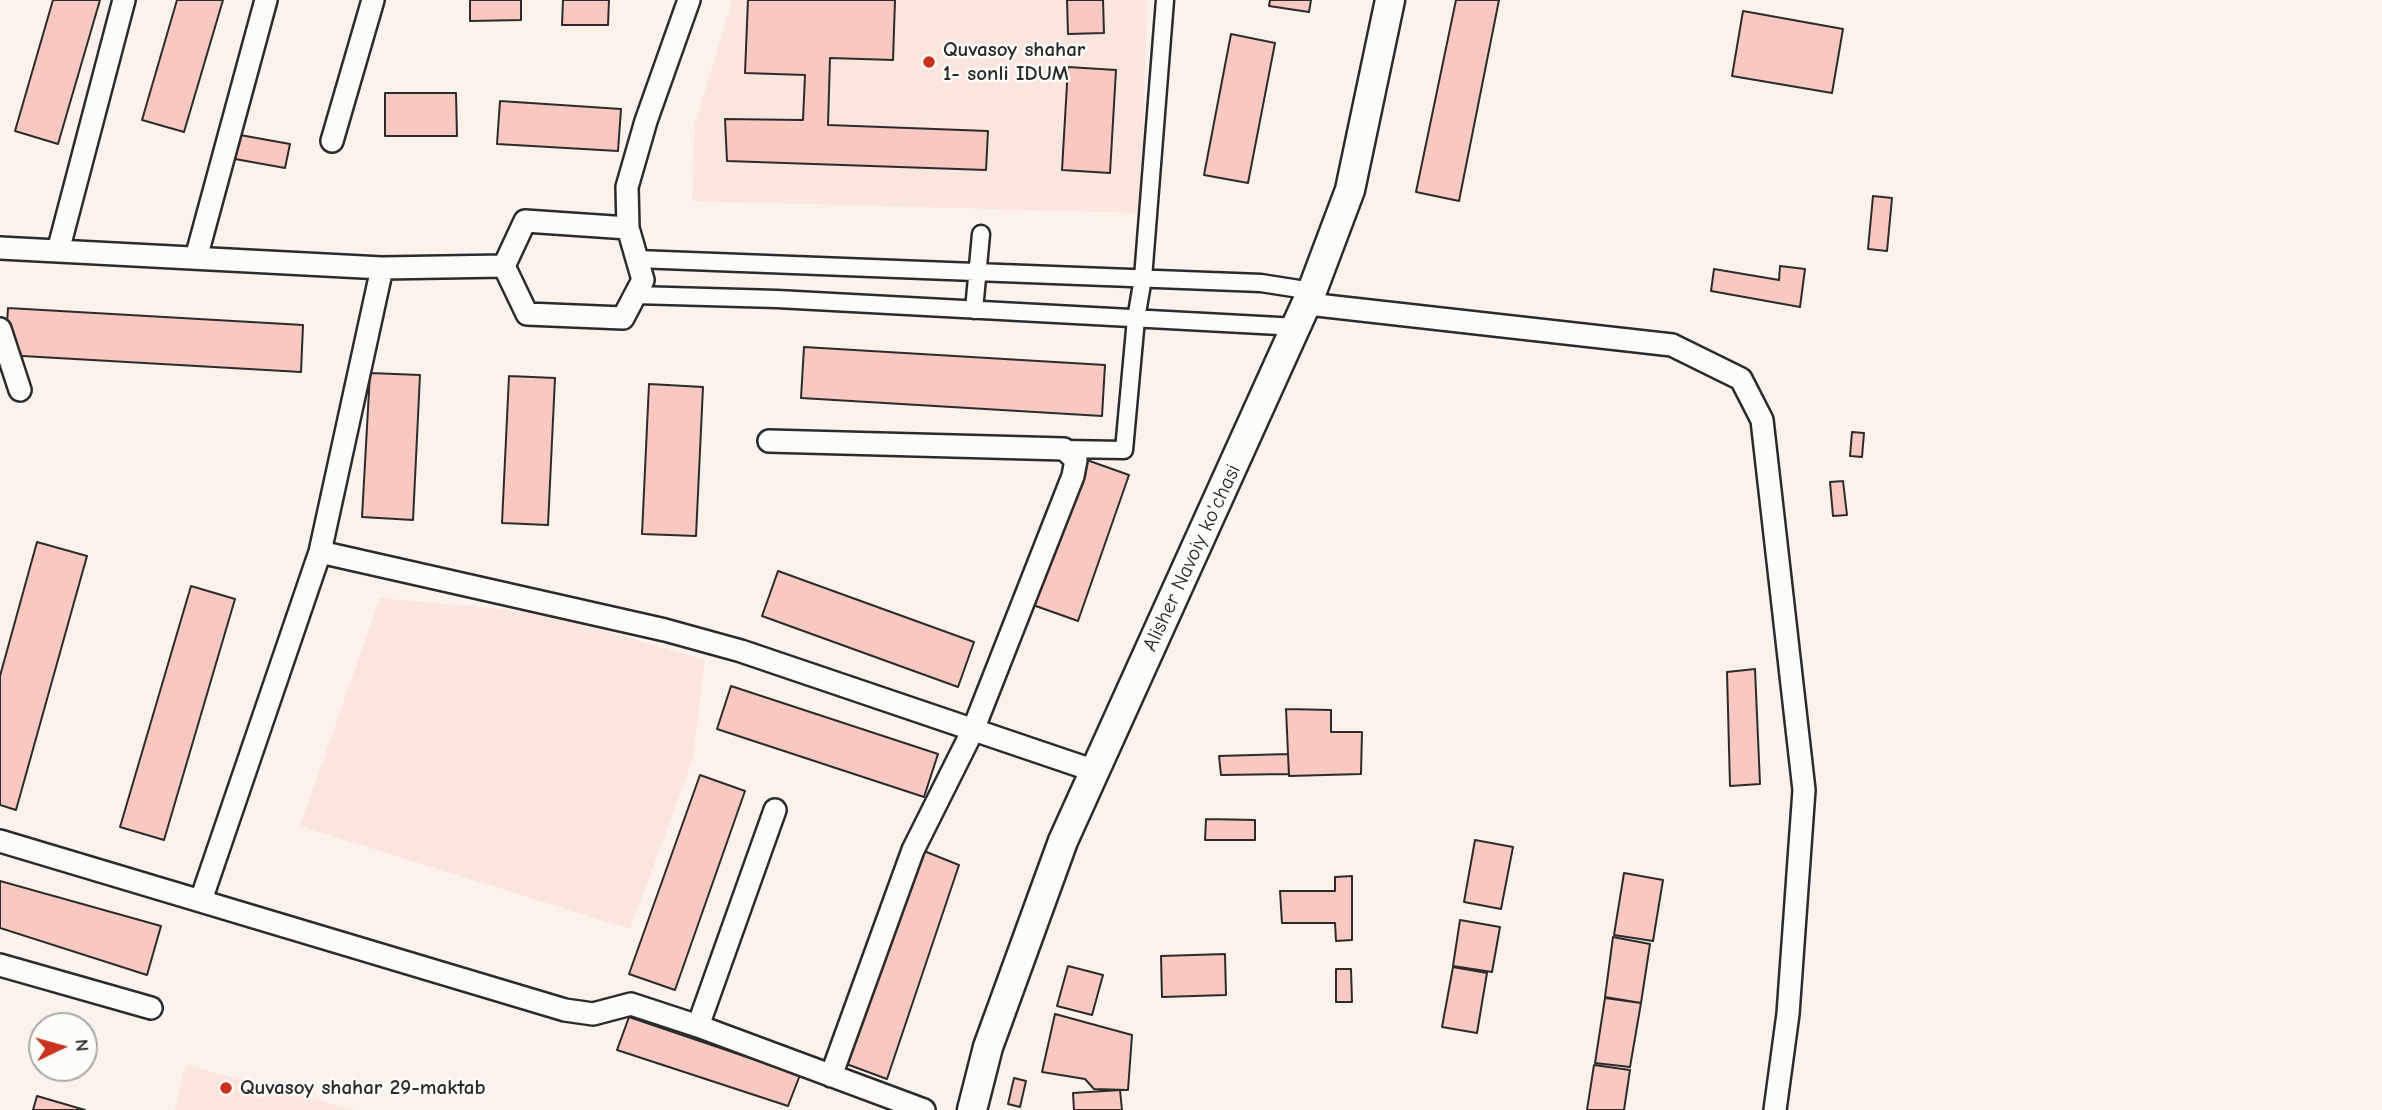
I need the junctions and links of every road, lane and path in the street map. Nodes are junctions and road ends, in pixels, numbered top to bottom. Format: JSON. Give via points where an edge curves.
{"nodes":[{"id":1,"x":124,"y":0,"type":"edge"},
{"id":2,"x":266,"y":0,"type":"edge"},
{"id":3,"x":373,"y":0,"type":"edge"},
{"id":4,"x":690,"y":0,"type":"edge"},
{"id":5,"x":1165,"y":0,"type":"edge"},
{"id":6,"x":1390,"y":0,"type":"edge"},
{"id":7,"x":332,"y":141,"type":"dead end"},
{"id":8,"x":628,"y":228,"type":"junction"},
{"id":9,"x":981,"y":234,"type":"dead end"},
{"id":10,"x":0,"y":248,"type":"edge"},
{"id":11,"x":58,"y":251,"type":"junction"},
{"id":12,"x":196,"y":258,"type":"junction"},
{"id":13,"x":636,"y":259,"type":"junction"},
{"id":14,"x":504,"y":266,"type":"junction"},
{"id":15,"x":382,"y":268,"type":"junction"},
{"id":16,"x":978,"y":272,"type":"junction"},
{"id":17,"x":1143,"y":278,"type":"junction"},
{"id":18,"x":635,"y":295,"type":"junction"},
{"id":19,"x":1306,"y":308,"type":"junction"},
{"id":20,"x":974,"y":310,"type":"junction"},
{"id":21,"x":1136,"y":319,"type":"junction"},
{"id":22,"x":0,"y":329,"type":"edge"},
{"id":23,"x":20,"y":390,"type":"dead end"},
{"id":24,"x":769,"y":441,"type":"dead end"},
{"id":25,"x":1064,"y":449,"type":"junction"},
{"id":26,"x":320,"y":552,"type":"junction"},
{"id":27,"x":972,"y":730,"type":"junction"},
{"id":28,"x":1095,"y":771,"type":"junction"},
{"id":29,"x":775,"y":810,"type":"dead end"},
{"id":30,"x":0,"y":841,"type":"edge"},
{"id":31,"x":201,"y":900,"type":"junction"},
{"id":32,"x":0,"y":965,"type":"edge"},
{"id":33,"x":151,"y":1009,"type":"dead end"},
{"id":34,"x":698,"y":1026,"type":"junction"},
{"id":35,"x":831,"y":1076,"type":"junction"},
{"id":36,"x":924,"y":1110,"type":"edge"},
{"id":37,"x":972,"y":1110,"type":"edge"},
{"id":38,"x":1774,"y":1110,"type":"edge"}],
"edges":[{"from":1,"to":11,"type":"street"},
{"from":2,"to":12,"type":"street"},
{"from":3,"to":7,"type":"street"},
{"from":4,"to":8,"type":"street","via":[[627,187]]},
{"from":5,"to":17,"type":"street"},
{"from":6,"to":19,"type":"street","name":"Alisher Navoiy ko'chasi","via":[[1350,190]]},
{"from":8,"to":13,"type":"street"},
{"from":8,"to":14,"type":"street","via":[[525,221]]},
{"from":9,"to":16,"type":"street"},
{"from":10,"to":11,"type":"street"},
{"from":11,"to":12,"type":"street"},
{"from":12,"to":15,"type":"street"},
{"from":13,"to":16,"type":"street"},
{"from":13,"to":18,"type":"street","via":[[643,281]]},
{"from":14,"to":15,"type":"street"},
{"from":14,"to":18,"type":"street","via":[[527,314],[623,318]]},
{"from":15,"to":26,"type":"street"},
{"from":16,"to":17,"type":"street"},
{"from":16,"to":20,"type":"street"},
{"from":17,"to":19,"type":"street","via":[[1261,283]]},
{"from":17,"to":21,"type":"street"},
{"from":18,"to":20,"type":"street"},
{"from":19,"to":21,"type":"street"},
{"from":19,"to":28,"type":"street","name":"Alisher Navoiy ko'chasi"},
{"from":19,"to":38,"type":"street","via":[[1672,345],[1741,379],[1762,420],[1804,790],[1788,1014]]},
{"from":20,"to":21,"type":"street"},
{"from":21,"to":25,"type":"street","via":[[1124,450]]},
{"from":22,"to":23,"type":"street"},
{"from":24,"to":25,"type":"street"},
{"from":25,"to":27,"type":"street","via":[[1076,460],[1073,476]]},
{"from":26,"to":27,"type":"street","via":[[665,630],[747,653]]},
{"from":26,"to":31,"type":"street"},
{"from":27,"to":28,"type":"street"},
{"from":27,"to":35,"type":"street","via":[[913,850]]},
{"from":28,"to":37,"type":"street","name":"Alisher Navoiy ko'chasi","via":[[1063,841],[988,1047]]},
{"from":29,"to":34,"type":"street"},
{"from":30,"to":31,"type":"street"},
{"from":31,"to":34,"type":"street","via":[[565,1010],[593,1014],[631,1004]]},
{"from":32,"to":33,"type":"street"},
{"from":34,"to":35,"type":"street"},
{"from":35,"to":36,"type":"street"}]}
